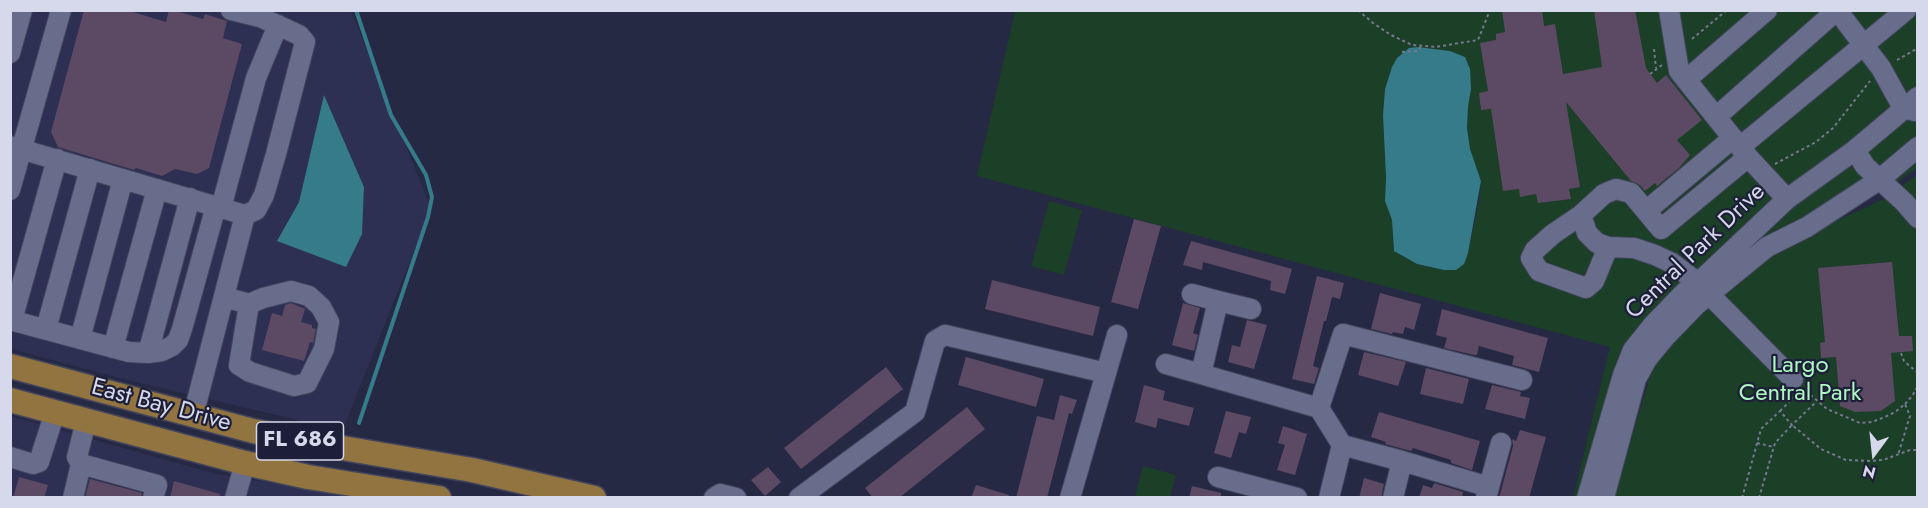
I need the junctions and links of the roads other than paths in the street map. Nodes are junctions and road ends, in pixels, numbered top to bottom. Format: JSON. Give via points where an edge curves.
{"nodes":[{"id":1,"x":22,"y":10,"type":"edge"},
{"id":2,"x":61,"y":10,"type":"edge"},
{"id":3,"x":231,"y":10,"type":"edge"},
{"id":4,"x":1767,"y":10,"type":"edge"},
{"id":5,"x":1906,"y":10,"type":"edge"},
{"id":6,"x":1675,"y":14,"type":"edge"},
{"id":7,"x":278,"y":25,"type":"junction"},
{"id":8,"x":1864,"y":46,"type":"junction"},
{"id":9,"x":10,"y":53,"type":"edge"},
{"id":10,"x":1686,"y":80,"type":"junction"},
{"id":11,"x":1913,"y":106,"type":"edge"},
{"id":12,"x":1716,"y":117,"type":"junction"},
{"id":13,"x":16,"y":147,"type":"edge"},
{"id":14,"x":1740,"y":147,"type":"junction"},
{"id":15,"x":1917,"y":147,"type":"edge"},
{"id":16,"x":1855,"y":150,"type":"junction"},
{"id":17,"x":57,"y":159,"type":"junction"},
{"id":18,"x":90,"y":169,"type":"junction"},
{"id":19,"x":123,"y":179,"type":"junction"},
{"id":20,"x":1879,"y":180,"type":"junction"},
{"id":21,"x":157,"y":189,"type":"junction"},
{"id":22,"x":10,"y":190,"type":"edge"},
{"id":23,"x":190,"y":198,"type":"junction"},
{"id":24,"x":1787,"y":199,"type":"junction"},
{"id":25,"x":219,"y":207,"type":"junction"},
{"id":26,"x":245,"y":214,"type":"junction"},
{"id":27,"x":1581,"y":215,"type":"junction"},
{"id":28,"x":1917,"y":218,"type":"edge"},
{"id":29,"x":1608,"y":247,"type":"junction"},
{"id":30,"x":1703,"y":289,"type":"junction"},
{"id":31,"x":1192,"y":294,"type":"dead end"},
{"id":32,"x":224,"y":297,"type":"junction"},
{"id":33,"x":1218,"y":301,"type":"junction"},
{"id":34,"x":249,"y":304,"type":"junction"},
{"id":35,"x":188,"y":309,"type":"junction"},
{"id":36,"x":1251,"y":309,"type":"dead end"},
{"id":37,"x":218,"y":317,"type":"junction"},
{"id":38,"x":11,"y":320,"type":"edge"},
{"id":39,"x":46,"y":329,"type":"junction"},
{"id":40,"x":1117,"y":335,"type":"dead end"},
{"id":41,"x":80,"y":339,"type":"junction"},
{"id":42,"x":113,"y":348,"type":"junction"},
{"id":43,"x":148,"y":353,"type":"junction"},
{"id":44,"x":1166,"y":363,"type":"dead end"},
{"id":45,"x":10,"y":366,"type":"edge"},
{"id":46,"x":1106,"y":373,"type":"junction"},
{"id":47,"x":1201,"y":374,"type":"junction"},
{"id":48,"x":1522,"y":380,"type":"dead end"},
{"id":49,"x":1797,"y":388,"type":"road end"},
{"id":50,"x":10,"y":400,"type":"edge"},
{"id":51,"x":1319,"y":408,"type":"junction"},
{"id":52,"x":55,"y":412,"type":"junction"},
{"id":53,"x":193,"y":416,"type":"junction"},
{"id":54,"x":86,"y":421,"type":"junction"},
{"id":55,"x":1501,"y":443,"type":"dead end"},
{"id":56,"x":1342,"y":445,"type":"junction"},
{"id":57,"x":10,"y":457,"type":"edge"},
{"id":58,"x":1402,"y":461,"type":"junction"},
{"id":59,"x":245,"y":463,"type":"junction"},
{"id":60,"x":81,"y":464,"type":"junction"},
{"id":61,"x":1218,"y":477,"type":"dead end"},
{"id":62,"x":1488,"y":492,"type":"edge"},
{"id":63,"x":425,"y":496,"type":"edge"},
{"id":64,"x":73,"y":498,"type":"edge"},
{"id":65,"x":153,"y":498,"type":"edge"},
{"id":66,"x":235,"y":498,"type":"edge"},
{"id":67,"x":594,"y":498,"type":"edge"},
{"id":68,"x":714,"y":498,"type":"edge"},
{"id":69,"x":736,"y":498,"type":"edge"},
{"id":70,"x":799,"y":498,"type":"edge"},
{"id":71,"x":1070,"y":498,"type":"edge"},
{"id":72,"x":1297,"y":498,"type":"edge"},
{"id":73,"x":1329,"y":498,"type":"edge"},
{"id":74,"x":1393,"y":498,"type":"edge"},
{"id":75,"x":1587,"y":498,"type":"edge"},
{"id":76,"x":1604,"y":498,"type":"edge"}],
"edges":[{"from":1,"to":9,"type":"street"},
{"from":2,"to":13,"type":"street"},
{"from":3,"to":7,"type":"street"},
{"from":4,"to":10,"type":"street"},
{"from":5,"to":8,"type":"street"},
{"from":6,"to":10,"type":"street","via":[[1677,66]]},
{"from":7,"to":25,"type":"street","via":[[256,78]]},
{"from":7,"to":26,"type":"street","via":[[305,42],[264,195],[256,210]]},
{"from":8,"to":11,"type":"street"},
{"from":8,"to":12,"type":"street","via":[[1837,10]]},
{"from":8,"to":14,"type":"street"},
{"from":10,"to":12,"type":"street"},
{"from":11,"to":16,"type":"street","name":"Central Park Drive"},
{"from":12,"to":14,"type":"street"},
{"from":13,"to":17,"type":"street"},
{"from":13,"to":22,"type":"street"},
{"from":14,"to":24,"type":"street"},
{"from":14,"to":27,"type":"street","via":[[1646,211],[1631,192],[1616,189],[1604,194]]},
{"from":15,"to":20,"type":"street","name":"Central Park Drive"},
{"from":16,"to":20,"type":"street"},
{"from":16,"to":24,"type":"street","name":"Central Park Drive"},
{"from":17,"to":18,"type":"street"},
{"from":17,"to":38,"type":"street"},
{"from":18,"to":19,"type":"street"},
{"from":18,"to":39,"type":"street"},
{"from":19,"to":21,"type":"street"},
{"from":19,"to":41,"type":"street"},
{"from":20,"to":28,"type":"street"},
{"from":20,"to":30,"type":"street","name":"Central Park Drive"},
{"from":21,"to":23,"type":"street"},
{"from":21,"to":42,"type":"street"},
{"from":23,"to":25,"type":"street"},
{"from":23,"to":43,"type":"street"},
{"from":24,"to":30,"type":"street","name":"Central Park Drive"},
{"from":25,"to":26,"type":"street"},
{"from":25,"to":35,"type":"street"},
{"from":26,"to":32,"type":"street"},
{"from":27,"to":29,"type":"street","via":[[1587,233]]},
{"from":27,"to":29,"type":"street","via":[[1535,250],[1532,258],[1539,271],[1586,288],[1591,286]]},
{"from":29,"to":30,"type":"street","via":[[1634,248],[1655,255],[1672,263]]},
{"from":30,"to":49,"type":"street"},
{"from":30,"to":75,"type":"street","name":"Central Park Drive","via":[[1677,300],[1633,350]]},
{"from":30,"to":76,"type":"street","name":"Central Park Drive","via":[[1696,305],[1647,359],[1636,379]]},
{"from":31,"to":33,"type":"street"},
{"from":32,"to":34,"type":"street"},
{"from":32,"to":37,"type":"street"},
{"from":33,"to":36,"type":"street"},
{"from":33,"to":47,"type":"street"},
{"from":34,"to":34,"type":"street","via":[[238,365],[294,386],[307,382],[324,349],[329,322],[321,307],[309,296],[291,291]]},
{"from":35,"to":37,"type":"street"},
{"from":35,"to":43,"type":"street","via":[[178,340],[162,351]]},
{"from":37,"to":53,"type":"street"},
{"from":38,"to":39,"type":"street"},
{"from":39,"to":41,"type":"street"},
{"from":40,"to":46,"type":"street"},
{"from":41,"to":42,"type":"street"},
{"from":42,"to":43,"type":"street"},
{"from":44,"to":47,"type":"street"},
{"from":45,"to":53,"type":"main road","name":"East Bay Drive","number":"FL 686"},
{"from":46,"to":70,"type":"street","via":[[945,335],[935,341],[915,412]]},
{"from":46,"to":71,"type":"street"},
{"from":47,"to":51,"type":"street"},
{"from":48,"to":51,"type":"street","via":[[1343,334]]},
{"from":50,"to":52,"type":"main road","name":"East Bay Drive","number":"FL 686"},
{"from":51,"to":56,"type":"street"},
{"from":52,"to":54,"type":"main road","name":"East Bay Drive","number":"FL 686"},
{"from":52,"to":57,"type":"street","via":[[39,462]]},
{"from":53,"to":67,"type":"main road","name":"East Bay Drive","number":"FL 686"},
{"from":54,"to":59,"type":"main road","name":"East Bay Drive","number":"FL 686"},
{"from":54,"to":60,"type":"street","via":[[77,457]]},
{"from":55,"to":62,"type":"street"},
{"from":56,"to":58,"type":"street"},
{"from":56,"to":73,"type":"street"},
{"from":58,"to":62,"type":"street"},
{"from":58,"to":74,"type":"street"},
{"from":59,"to":63,"type":"main road","name":"East Bay Drive","number":"FL 686"},
{"from":59,"to":66,"type":"street"},
{"from":60,"to":64,"type":"street"},
{"from":60,"to":65,"type":"street","via":[[157,484]]},
{"from":61,"to":72,"type":"street"},
{"from":68,"to":69,"type":"street","via":[[720,494]]}]}
